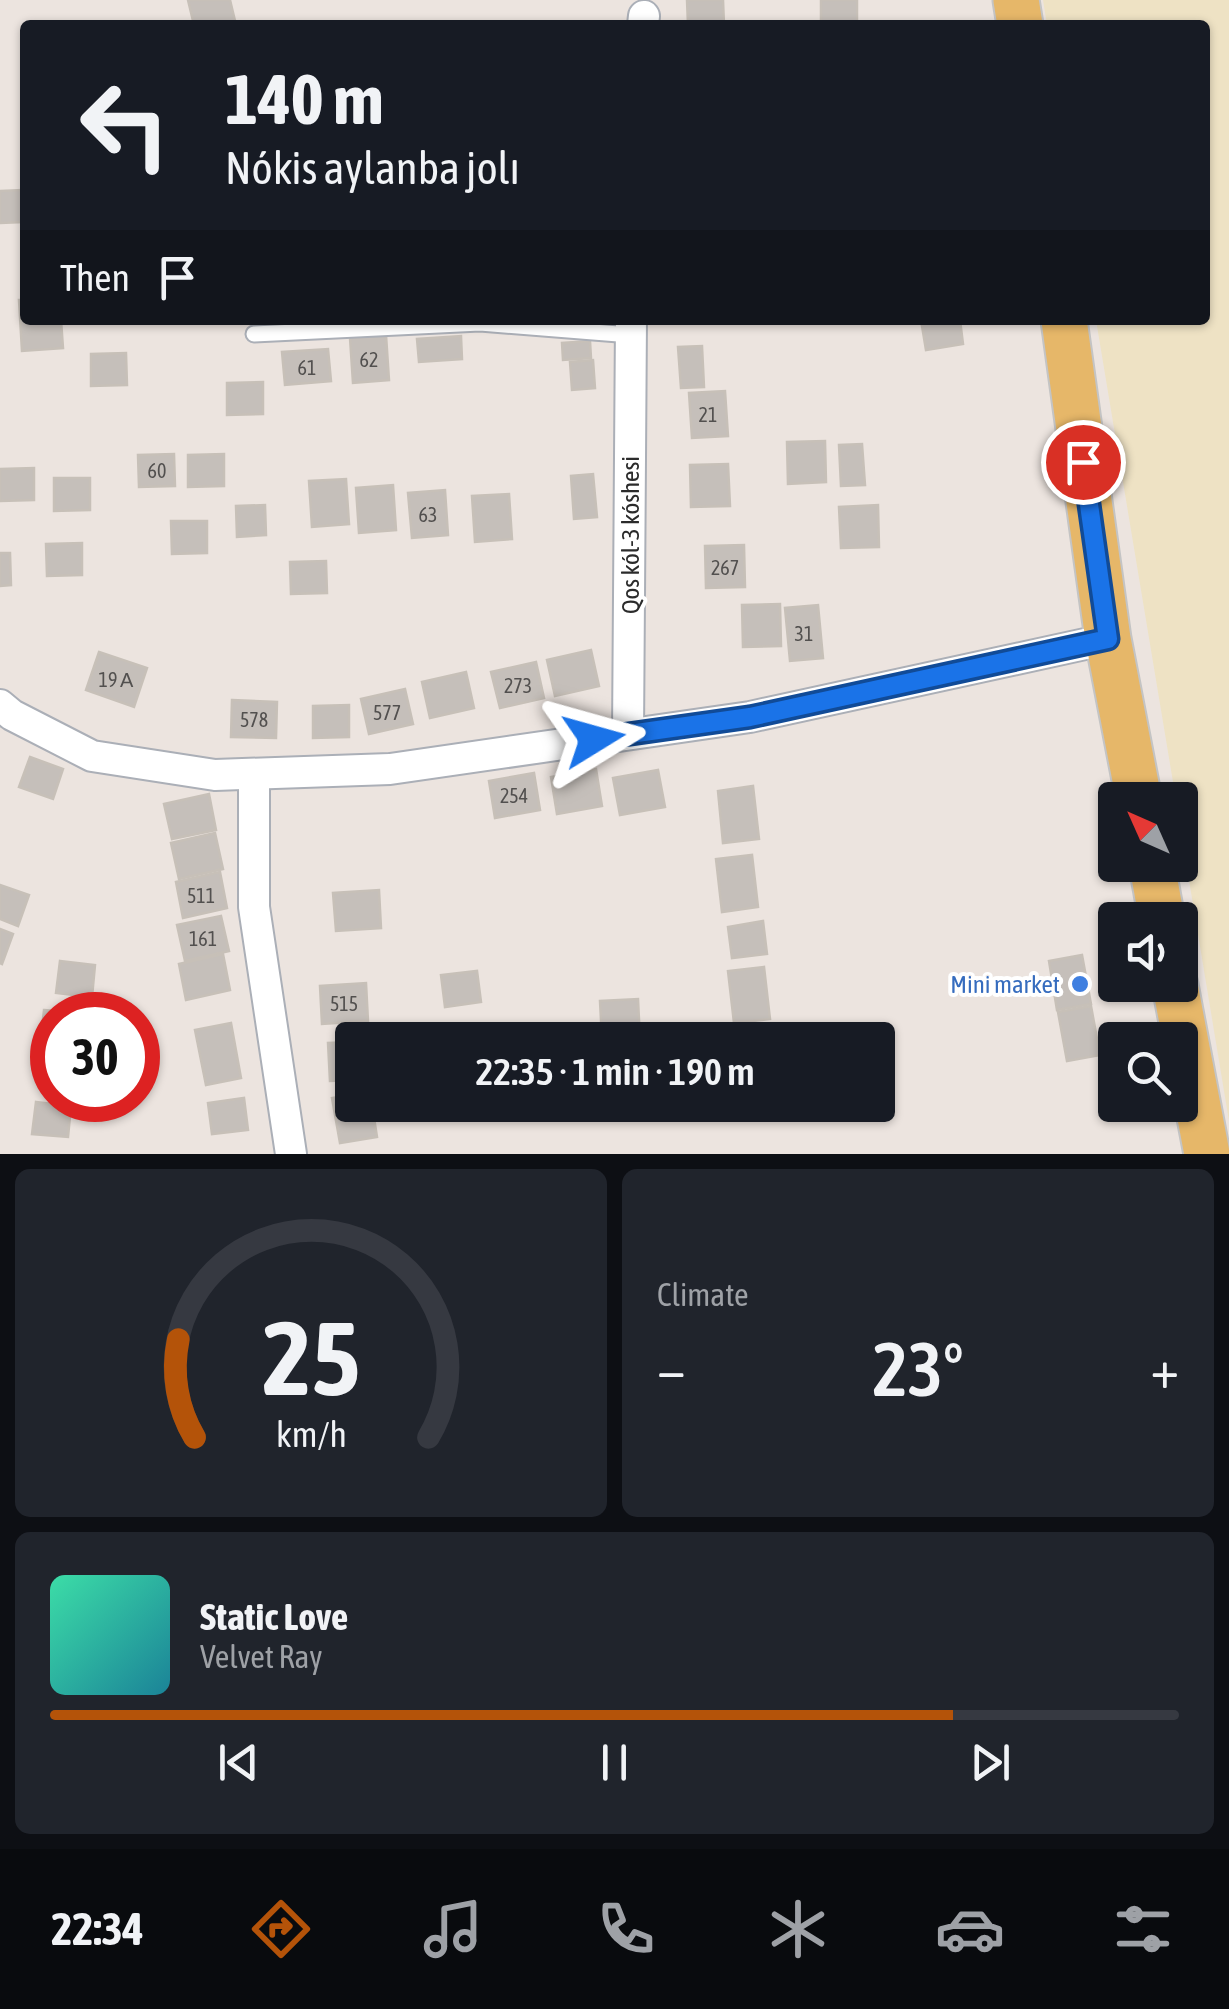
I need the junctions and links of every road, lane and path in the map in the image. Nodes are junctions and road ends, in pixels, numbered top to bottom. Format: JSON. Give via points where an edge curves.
{"nodes":[{"id":1,"x":424,"y":325,"type":"edge"},
{"id":2,"x":571,"y":325,"type":"edge"},
{"id":3,"x":1065,"y":325,"type":"edge"},
{"id":4,"x":631,"y":327,"type":"edge"},
{"id":5,"x":254,"y":334,"type":"dead end"},
{"id":6,"x":1108,"y":639,"type":"junction"},
{"id":7,"x":0,"y":706,"type":"edge"},
{"id":8,"x":628,"y":734,"type":"junction"},
{"id":9,"x":254,"y":774,"type":"junction"},
{"id":10,"x":1136,"y":782,"type":"edge"},
{"id":11,"x":1178,"y":1002,"type":"edge"},
{"id":12,"x":291,"y":1154,"type":"edge"},
{"id":13,"x":1207,"y":1154,"type":"edge"}],
"edges":[{"from":1,"to":5,"type":"lane","name":"Qos kól-3 kóshesi"},
{"from":2,"to":4,"type":"lane","name":"Qos kól-3 kóshesi"},
{"from":3,"to":6,"type":"main road"},
{"from":4,"to":8,"type":"street","name":"Qos kól-3 kóshesi"},
{"from":6,"to":8,"type":"street","via":[[750,717]]},
{"from":6,"to":10,"type":"main road"},
{"from":7,"to":9,"type":"street","via":[[92,756],[214,775]]},
{"from":8,"to":9,"type":"street","via":[[390,769]]},
{"from":9,"to":12,"type":"street","via":[[254,907]]},
{"from":11,"to":13,"type":"main road"}]}
